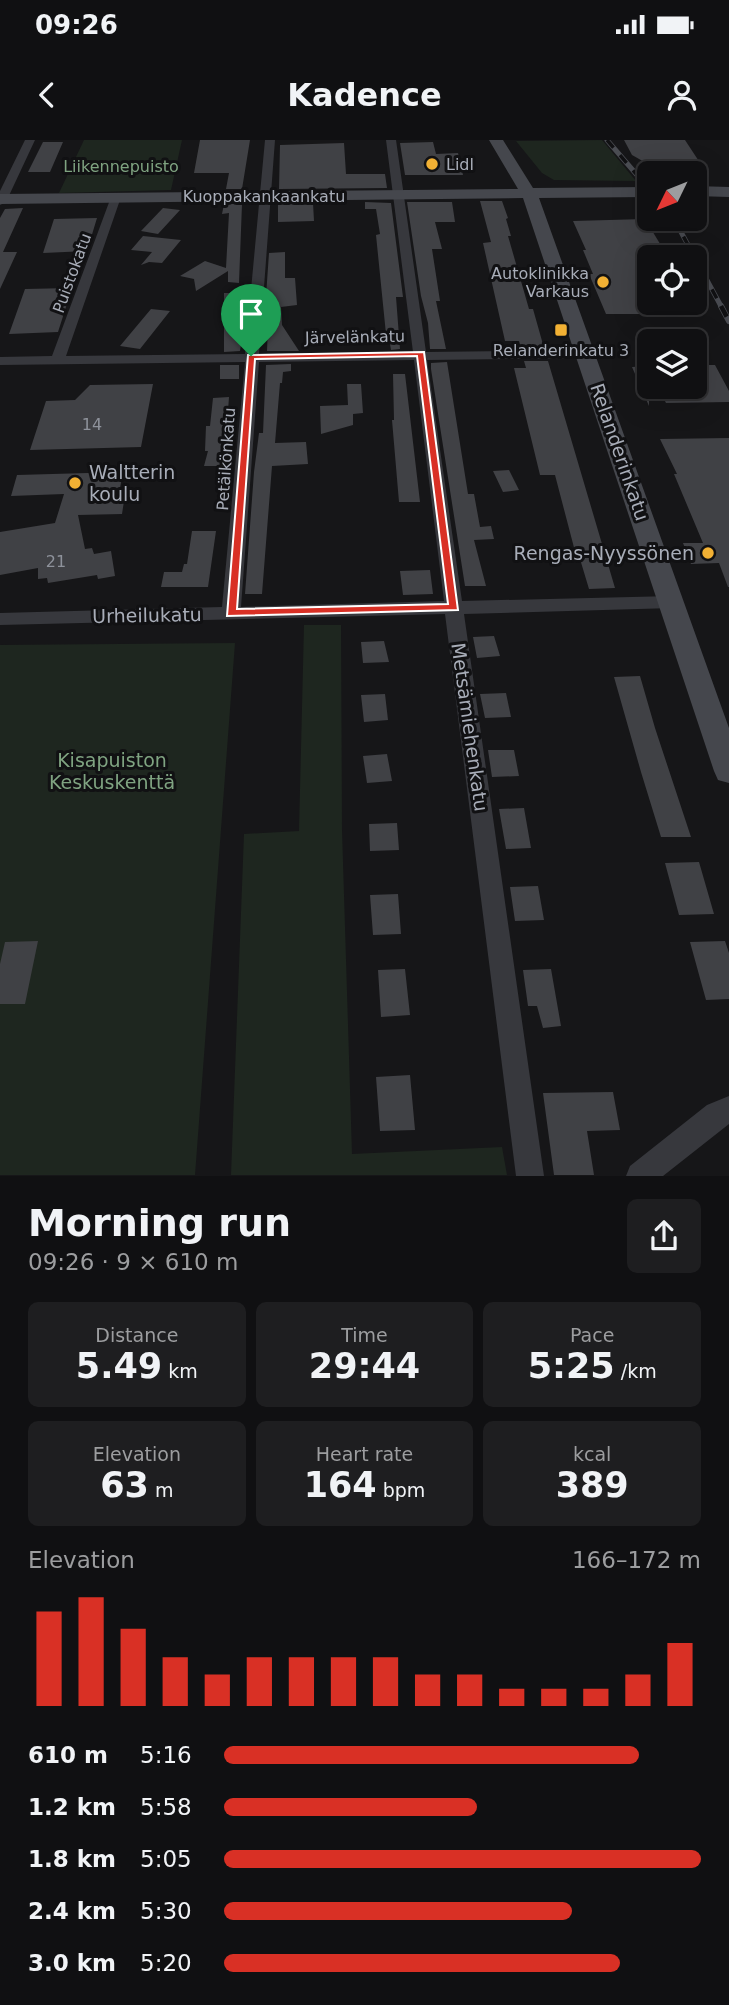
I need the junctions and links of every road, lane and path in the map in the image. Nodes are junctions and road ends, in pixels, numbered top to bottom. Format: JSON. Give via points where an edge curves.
{"nodes":[{"id":1,"x":30,"y":140,"type":"edge"},
{"id":2,"x":270,"y":140,"type":"edge"},
{"id":3,"x":391,"y":140,"type":"edge"},
{"id":4,"x":496,"y":140,"type":"edge"},
{"id":5,"x":707,"y":191,"type":"edge"},
{"id":6,"x":527,"y":192,"type":"junction"},
{"id":7,"x":637,"y":192,"type":"edge"},
{"id":8,"x":729,"y":192,"type":"edge"},
{"id":9,"x":400,"y":195,"type":"junction"},
{"id":10,"x":265,"y":196,"type":"junction"},
{"id":11,"x":116,"y":197,"type":"junction"},
{"id":12,"x":0,"y":200,"type":"edge"},
{"id":13,"x":421,"y":354,"type":"junction"},
{"id":14,"x":585,"y":354,"type":"junction"},
{"id":15,"x":251,"y":356,"type":"junction"},
{"id":16,"x":58,"y":359,"type":"junction"},
{"id":17,"x":0,"y":361,"type":"edge"},
{"id":18,"x":673,"y":602,"type":"junction"},
{"id":19,"x":454,"y":607,"type":"junction"},
{"id":20,"x":231,"y":613,"type":"junction"},
{"id":21,"x":0,"y":619,"type":"edge"},
{"id":22,"x":729,"y":771,"type":"edge"},
{"id":23,"x":729,"y":1110,"type":"edge"},
{"id":24,"x":530,"y":1175,"type":"edge"},
{"id":25,"x":640,"y":1175,"type":"edge"}],
"edges":[{"from":1,"to":12,"type":"street"},
{"from":2,"to":10,"type":"street","name":"Petäikönkatu"},
{"from":3,"to":9,"type":"street","name":"Metsämiehenkatu"},
{"from":4,"to":6,"type":"main road","name":"Relanderinkatu"},
{"from":5,"to":8,"type":"main road"},
{"from":6,"to":7,"type":"main road","name":"Kuoppakankaankatu"},
{"from":6,"to":9,"type":"main road","name":"Kuoppakankaankatu"},
{"from":6,"to":14,"type":"main road","name":"Relanderinkatu"},
{"from":9,"to":10,"type":"main road","name":"Kuoppakankaankatu"},
{"from":9,"to":13,"type":"street","name":"Metsämiehenkatu"},
{"from":10,"to":11,"type":"main road","name":"Kuoppakankaankatu"},
{"from":10,"to":15,"type":"street","name":"Petäikönkatu"},
{"from":11,"to":12,"type":"main road","name":"Kuoppakankaankatu"},
{"from":11,"to":16,"type":"street","name":"Puistokatu"},
{"from":13,"to":14,"type":"street","name":"Järvelänkatu"},
{"from":13,"to":15,"type":"street","name":"Järvelänkatu"},
{"from":13,"to":19,"type":"street","name":"Metsämiehenkatu"},
{"from":14,"to":18,"type":"main road","name":"Relanderinkatu"},
{"from":15,"to":16,"type":"street","name":"Järvelänkatu"},
{"from":15,"to":20,"type":"street","name":"Petäikönkatu"},
{"from":16,"to":17,"type":"street","name":"Järvelänkatu"},
{"from":18,"to":19,"type":"street","name":"Urheilukatu"},
{"from":18,"to":22,"type":"main road","name":"Relanderinkatu"},
{"from":19,"to":20,"type":"street","name":"Urheilukatu"},
{"from":19,"to":24,"type":"street","name":"Metsämiehenkatu"},
{"from":20,"to":21,"type":"street","name":"Urheilukatu"},
{"from":23,"to":25,"type":"street"}]}
